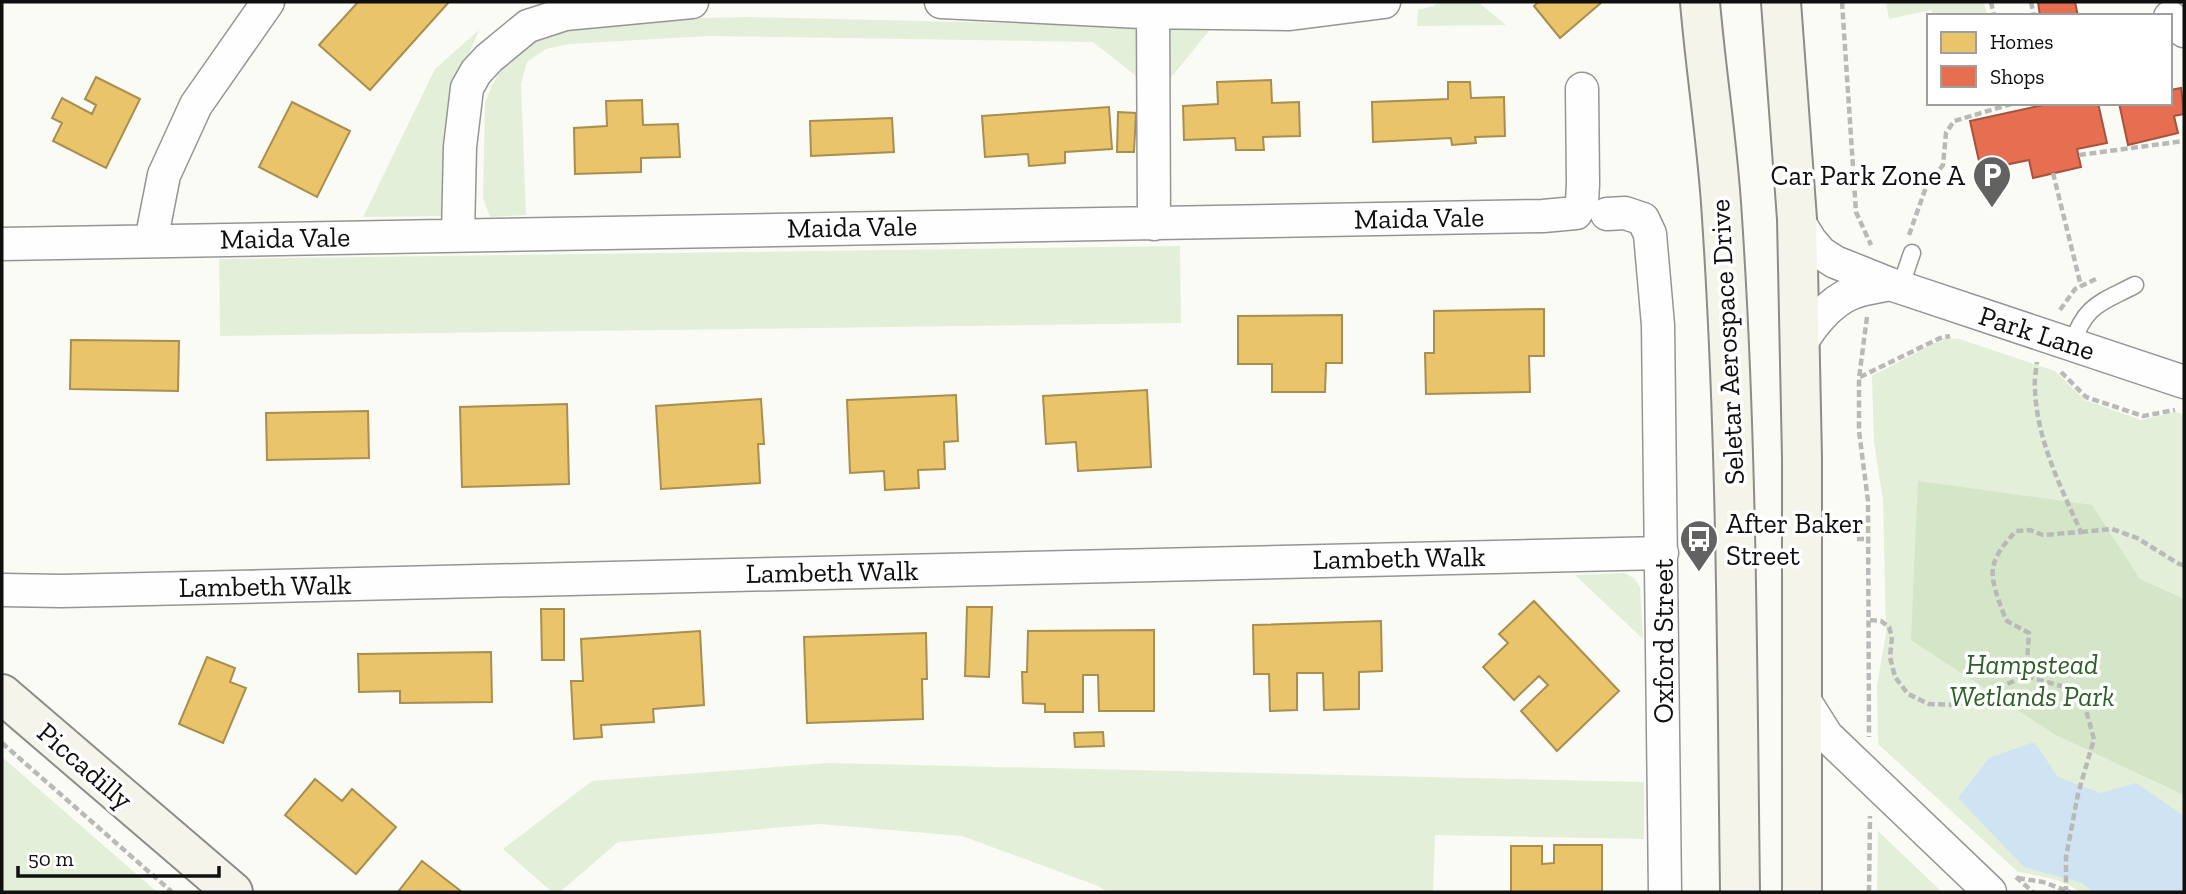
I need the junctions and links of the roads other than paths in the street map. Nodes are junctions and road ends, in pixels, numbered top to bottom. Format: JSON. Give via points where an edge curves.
{"nodes":[{"id":1,"x":268,"y":2,"type":"edge"},
{"id":2,"x":692,"y":2,"type":"edge"},
{"id":3,"x":941,"y":2,"type":"edge"},
{"id":4,"x":1384,"y":2,"type":"edge"},
{"id":5,"x":1700,"y":2,"type":"edge"},
{"id":6,"x":1781,"y":2,"type":"edge"},
{"id":7,"x":2155,"y":2,"type":"edge"},
{"id":8,"x":1153,"y":12,"type":"junction"},
{"id":9,"x":2168,"y":14,"type":"edge"},
{"id":10,"x":2172,"y":18,"type":"edge"},
{"id":11,"x":2184,"y":32,"type":"edge"},
{"id":12,"x":1582,"y":89,"type":"dead end"},
{"id":13,"x":1607,"y":214,"type":"dead end"},
{"id":14,"x":1797,"y":219,"type":"junction"},
{"id":15,"x":1154,"y":224,"type":"junction"},
{"id":16,"x":458,"y":234,"type":"junction"},
{"id":17,"x":152,"y":240,"type":"junction"},
{"id":18,"x":2,"y":244,"type":"edge"},
{"id":19,"x":1910,"y":246,"type":"road end"},
{"id":20,"x":1883,"y":284,"type":"junction"},
{"id":21,"x":2135,"y":285,"type":"dead end"},
{"id":22,"x":1798,"y":349,"type":"junction"},
{"id":23,"x":2048,"y":356,"type":"junction"},
{"id":24,"x":2183,"y":387,"type":"edge"},
{"id":25,"x":1662,"y":553,"type":"junction"},
{"id":26,"x":2,"y":590,"type":"edge"},
{"id":27,"x":2,"y":694,"type":"edge"},
{"id":28,"x":1803,"y":698,"type":"junction"},
{"id":29,"x":2004,"y":885,"type":"edge"},
{"id":30,"x":233,"y":892,"type":"edge"},
{"id":31,"x":1665,"y":892,"type":"edge"},
{"id":32,"x":1740,"y":892,"type":"edge"},
{"id":33,"x":1802,"y":892,"type":"edge"}],
"edges":[{"from":1,"to":17,"type":"street","via":[[196,105],[164,175]]},
{"from":2,"to":16,"type":"street","via":[[565,14],[528,26],[489,58],[467,88]]},
{"from":3,"to":8,"type":"street"},
{"from":4,"to":8,"type":"street","via":[[1290,13]]},
{"from":5,"to":32,"type":"street","name":"Seletar Aerospace Drive","via":[[1722,215],[1732,407]]},
{"from":6,"to":14,"type":"street"},
{"from":7,"to":9,"type":"street"},
{"from":8,"to":15,"type":"street"},
{"from":10,"to":11,"type":"street"},
{"from":12,"to":15,"type":"street","name":"Maida Vale","via":[[1583,193],[1576,213]]},
{"from":13,"to":25,"type":"street","name":"Oxford Street","via":[[1643,219],[1650,234],[1658,326]]},
{"from":14,"to":20,"type":"street","name":"Park Lane","via":[[1821,253]]},
{"from":14,"to":22,"type":"street"},
{"from":15,"to":16,"type":"street","name":"Maida Vale"},
{"from":16,"to":17,"type":"street","name":"Maida Vale"},
{"from":17,"to":18,"type":"street","name":"Maida Vale"},
{"from":19,"to":20,"type":"lane"},
{"from":20,"to":22,"type":"street","via":[[1849,294],[1834,305],[1808,331]]},
{"from":20,"to":23,"type":"street","name":"Park Lane"},
{"from":21,"to":23,"type":"lane","via":[[2094,306]]},
{"from":22,"to":28,"type":"street"},
{"from":23,"to":24,"type":"street","name":"Park Lane"},
{"from":25,"to":26,"type":"street","name":"Lambeth Walk"},
{"from":25,"to":31,"type":"street","name":"Oxford Street"},
{"from":27,"to":30,"type":"street","name":"Piccadilly"},
{"from":28,"to":29,"type":"street","via":[[1827,736],[1870,777]]},
{"from":28,"to":33,"type":"street"}]}
